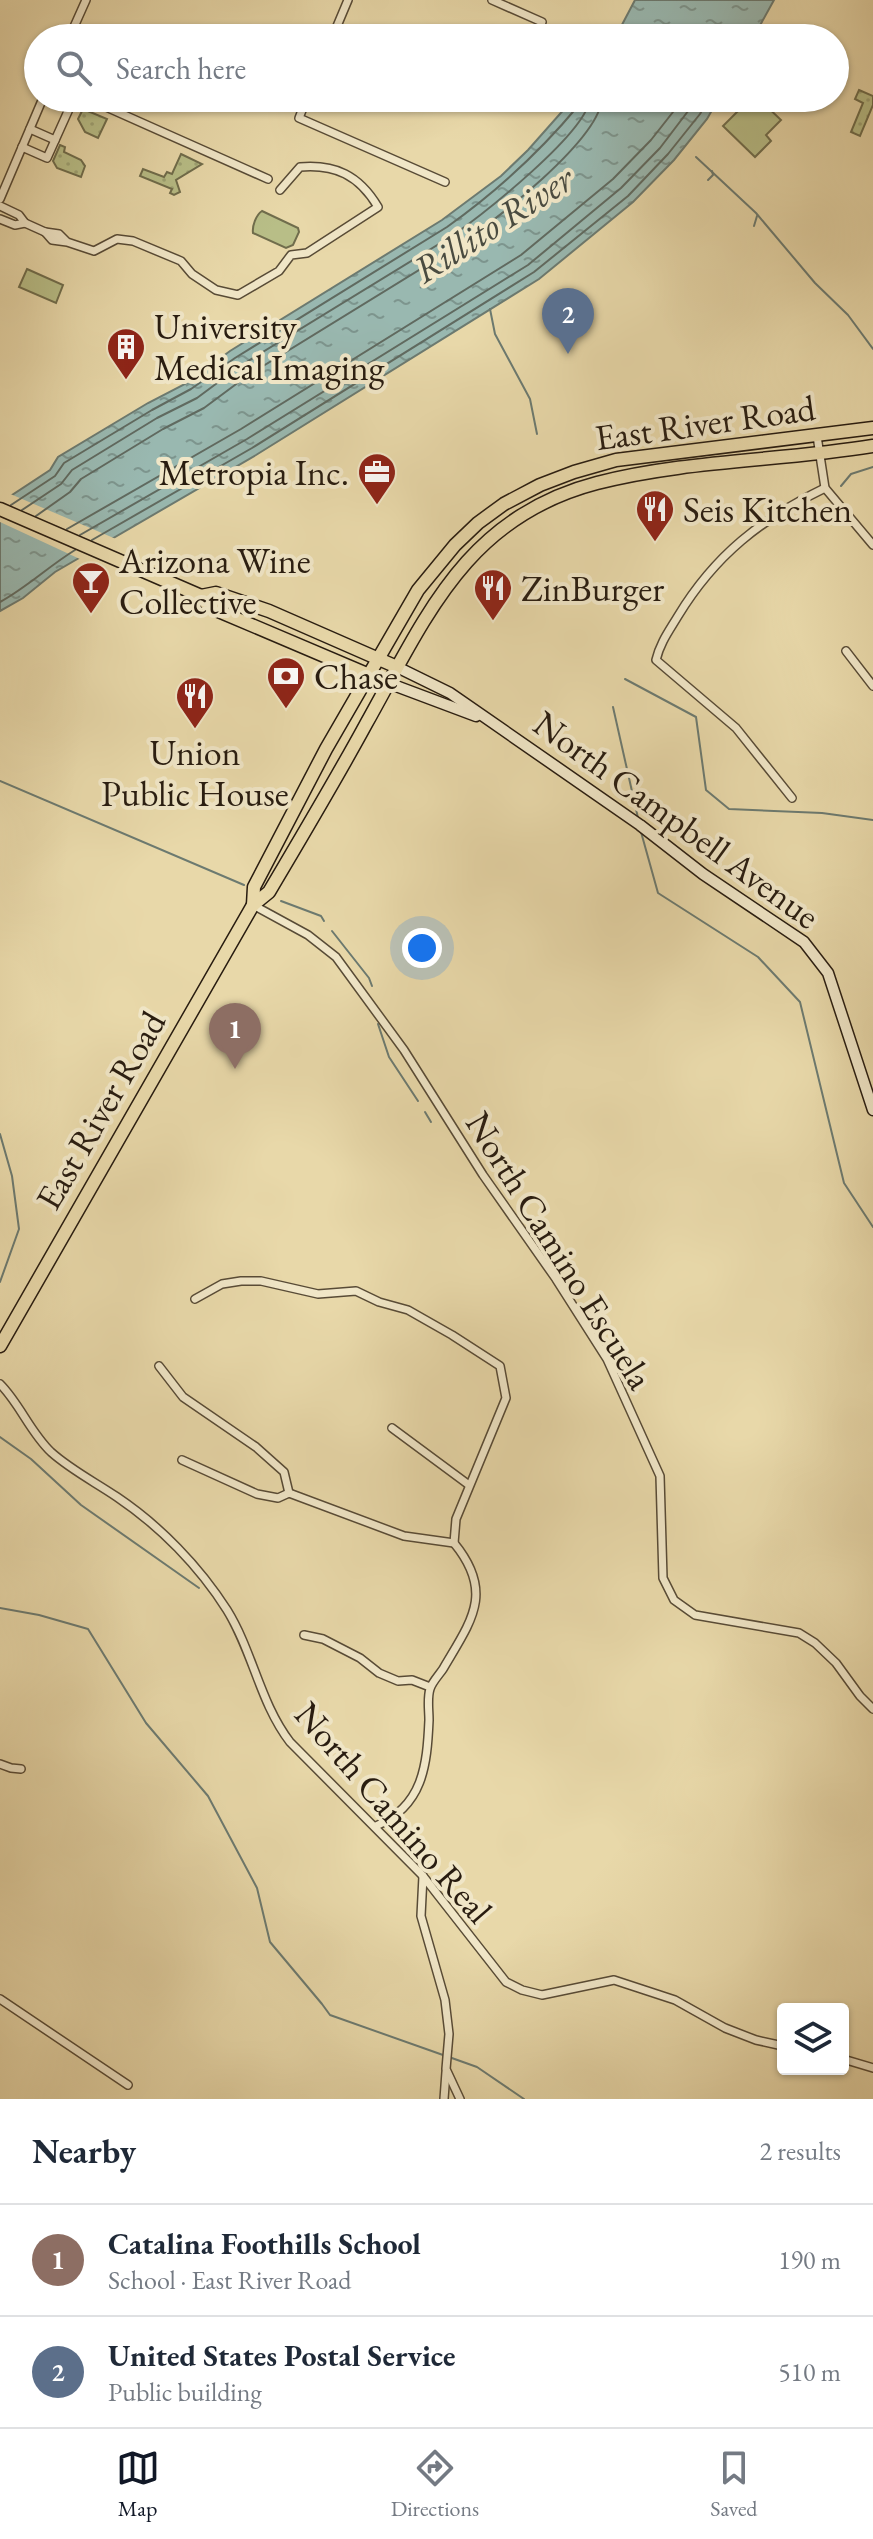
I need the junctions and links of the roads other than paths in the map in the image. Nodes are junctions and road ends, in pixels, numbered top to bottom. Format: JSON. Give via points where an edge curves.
{"nodes":[{"id":1,"x":86,"y":0,"type":"edge"},
{"id":2,"x":348,"y":0,"type":"edge"},
{"id":3,"x":492,"y":0,"type":"edge"},
{"id":4,"x":542,"y":22,"type":"dead end"},
{"id":5,"x":75,"y":24,"type":"edge"},
{"id":6,"x":338,"y":24,"type":"edge"},
{"id":7,"x":37,"y":112,"type":"edge"},
{"id":8,"x":68,"y":112,"type":"edge"},
{"id":9,"x":117,"y":112,"type":"edge"},
{"id":10,"x":301,"y":112,"type":"edge"},
{"id":11,"x":30,"y":129,"type":"junction"},
{"id":12,"x":55,"y":140,"type":"junction"},
{"id":13,"x":22,"y":147,"type":"junction"},
{"id":14,"x":268,"y":179,"type":"dead end"},
{"id":15,"x":445,"y":182,"type":"dead end"},
{"id":16,"x":280,"y":190,"type":"dead end"},
{"id":17,"x":0,"y":199,"type":"edge"},
{"id":18,"x":0,"y":206,"type":"edge"},
{"id":19,"x":0,"y":219,"type":"edge"},
{"id":20,"x":25,"y":223,"type":"junction"},
{"id":21,"x":873,"y":428,"type":"edge"},
{"id":22,"x":817,"y":436,"type":"junction"},
{"id":23,"x":873,"y":446,"type":"edge"},
{"id":24,"x":818,"y":453,"type":"junction"},
{"id":25,"x":825,"y":488,"type":"junction"},
{"id":26,"x":0,"y":509,"type":"edge"},
{"id":27,"x":873,"y":545,"type":"edge"},
{"id":28,"x":201,"y":596,"type":"junction"},
{"id":29,"x":846,"y":651,"type":"dead end"},
{"id":30,"x":378,"y":659,"type":"junction"},
{"id":31,"x":397,"y":667,"type":"junction"},
{"id":32,"x":369,"y":675,"type":"junction"},
{"id":33,"x":388,"y":683,"type":"junction"},
{"id":34,"x":873,"y":686,"type":"edge"},
{"id":35,"x":486,"y":720,"type":"junction"},
{"id":36,"x":792,"y":798,"type":"dead end"},
{"id":37,"x":253,"y":905,"type":"junction"},
{"id":38,"x":873,"y":1110,"type":"edge"},
{"id":39,"x":195,"y":1299,"type":"dead end"},
{"id":40,"x":0,"y":1346,"type":"edge"},
{"id":41,"x":159,"y":1366,"type":"dead end"},
{"id":42,"x":0,"y":1384,"type":"edge"},
{"id":43,"x":392,"y":1428,"type":"dead end"},
{"id":44,"x":182,"y":1460,"type":"dead end"},
{"id":45,"x":469,"y":1485,"type":"junction"},
{"id":46,"x":289,"y":1493,"type":"junction"},
{"id":47,"x":454,"y":1543,"type":"junction"},
{"id":48,"x":304,"y":1635,"type":"dead end"},
{"id":49,"x":430,"y":1687,"type":"junction"},
{"id":50,"x":873,"y":1709,"type":"edge"},
{"id":51,"x":0,"y":1764,"type":"edge"},
{"id":52,"x":21,"y":1769,"type":"dead end"},
{"id":53,"x":376,"y":1826,"type":"junction"},
{"id":54,"x":423,"y":1876,"type":"junction"},
{"id":55,"x":0,"y":1999,"type":"edge"},
{"id":56,"x":777,"y":2045,"type":"edge"},
{"id":57,"x":849,"y":2061,"type":"edge"},
{"id":58,"x":873,"y":2068,"type":"edge"},
{"id":59,"x":446,"y":2069,"type":"junction"},
{"id":60,"x":128,"y":2085,"type":"dead end"},
{"id":61,"x":444,"y":2099,"type":"edge"},
{"id":62,"x":460,"y":2099,"type":"edge"}],
"edges":[{"from":1,"to":5,"type":"street"},
{"from":2,"to":6,"type":"street"},
{"from":3,"to":4,"type":"street"},
{"from":7,"to":11,"type":"street"},
{"from":8,"to":12,"type":"street"},
{"from":9,"to":14,"type":"street"},
{"from":10,"to":15,"type":"street","via":[[299,118]]},
{"from":11,"to":12,"type":"street"},
{"from":11,"to":13,"type":"street"},
{"from":12,"to":13,"type":"street","via":[[47,158]]},
{"from":13,"to":17,"type":"street"},
{"from":16,"to":20,"type":"street","via":[[300,167],[323,165],[367,189],[378,207],[307,253],[291,255],[279,271],[241,295],[216,290],[181,261],[133,241],[117,239],[94,251]]},
{"from":18,"to":20,"type":"street"},
{"from":19,"to":20,"type":"street"},
{"from":21,"to":22,"type":"main road","name":"East River Road"},
{"from":22,"to":24,"type":"street"},
{"from":22,"to":30,"type":"main road","name":"East River Road","via":[[616,460],[528,491],[478,523],[455,545],[418,590]]},
{"from":23,"to":24,"type":"main road","name":"East River Road"},
{"from":24,"to":25,"type":"street"},
{"from":24,"to":31,"type":"main road","name":"East River Road","via":[[619,479],[535,507],[493,535],[458,569]]},
{"from":25,"to":27,"type":"street"},
{"from":25,"to":36,"type":"street","via":[[788,506],[736,544],[704,579],[656,660],[736,728]]},
{"from":26,"to":28,"type":"main road","name":"North Campbell Avenue"},
{"from":28,"to":30,"type":"main road","name":"North Campbell Avenue","via":[[216,593],[243,602]]},
{"from":28,"to":32,"type":"main road","name":"North Campbell Avenue","via":[[209,607]]},
{"from":29,"to":34,"type":"street"},
{"from":30,"to":31,"type":"main road","name":"North Campbell Avenue"},
{"from":30,"to":32,"type":"main road","name":"East River Road"},
{"from":31,"to":33,"type":"main road","name":"East River Road"},
{"from":31,"to":35,"type":"main road","name":"North Campbell Avenue","via":[[450,693]]},
{"from":32,"to":33,"type":"main road","name":"North Campbell Avenue"},
{"from":32,"to":37,"type":"main road","name":"East River Road","via":[[254,887]]},
{"from":33,"to":35,"type":"main road","name":"North Campbell Avenue"},
{"from":33,"to":37,"type":"main road","name":"East River Road","via":[[269,892]]},
{"from":35,"to":38,"type":"main road","name":"North Campbell Avenue","via":[[804,942],[828,973]]},
{"from":37,"to":40,"type":"main road","name":"East River Road"},
{"from":37,"to":50,"type":"street","name":"North Camino Escuela","via":[[336,957],[404,1050],[607,1359],[660,1476],[663,1578],[674,1600],[695,1615],[799,1633],[836,1663]]},
{"from":39,"to":45,"type":"street","via":[[222,1284],[261,1281],[318,1294],[356,1291],[408,1310],[500,1366],[506,1398]]},
{"from":41,"to":46,"type":"street","via":[[183,1397],[284,1472]]},
{"from":42,"to":53,"type":"street","name":"North Camino Real","via":[[52,1452],[155,1526],[189,1560],[227,1611],[277,1725]]},
{"from":43,"to":45,"type":"street"},
{"from":44,"to":46,"type":"street","via":[[257,1494],[278,1498]]},
{"from":45,"to":47,"type":"street","via":[[456,1519]]},
{"from":46,"to":47,"type":"street","via":[[404,1536]]},
{"from":47,"to":49,"type":"street","via":[[473,1575],[475,1609]]},
{"from":48,"to":49,"type":"street","via":[[323,1639],[398,1681]]},
{"from":49,"to":53,"type":"street","via":[[423,1774],[406,1807]]},
{"from":51,"to":52,"type":"street"},
{"from":53,"to":54,"type":"street","name":"North Camino Real"},
{"from":54,"to":56,"type":"street","name":"North Camino Real","via":[[506,1982],[522,1990],[542,1995],[614,1980]]},
{"from":54,"to":59,"type":"street","via":[[421,1916],[445,2000]]},
{"from":55,"to":60,"type":"street"},
{"from":57,"to":58,"type":"street"},
{"from":59,"to":61,"type":"street"},
{"from":59,"to":62,"type":"street"}]}
